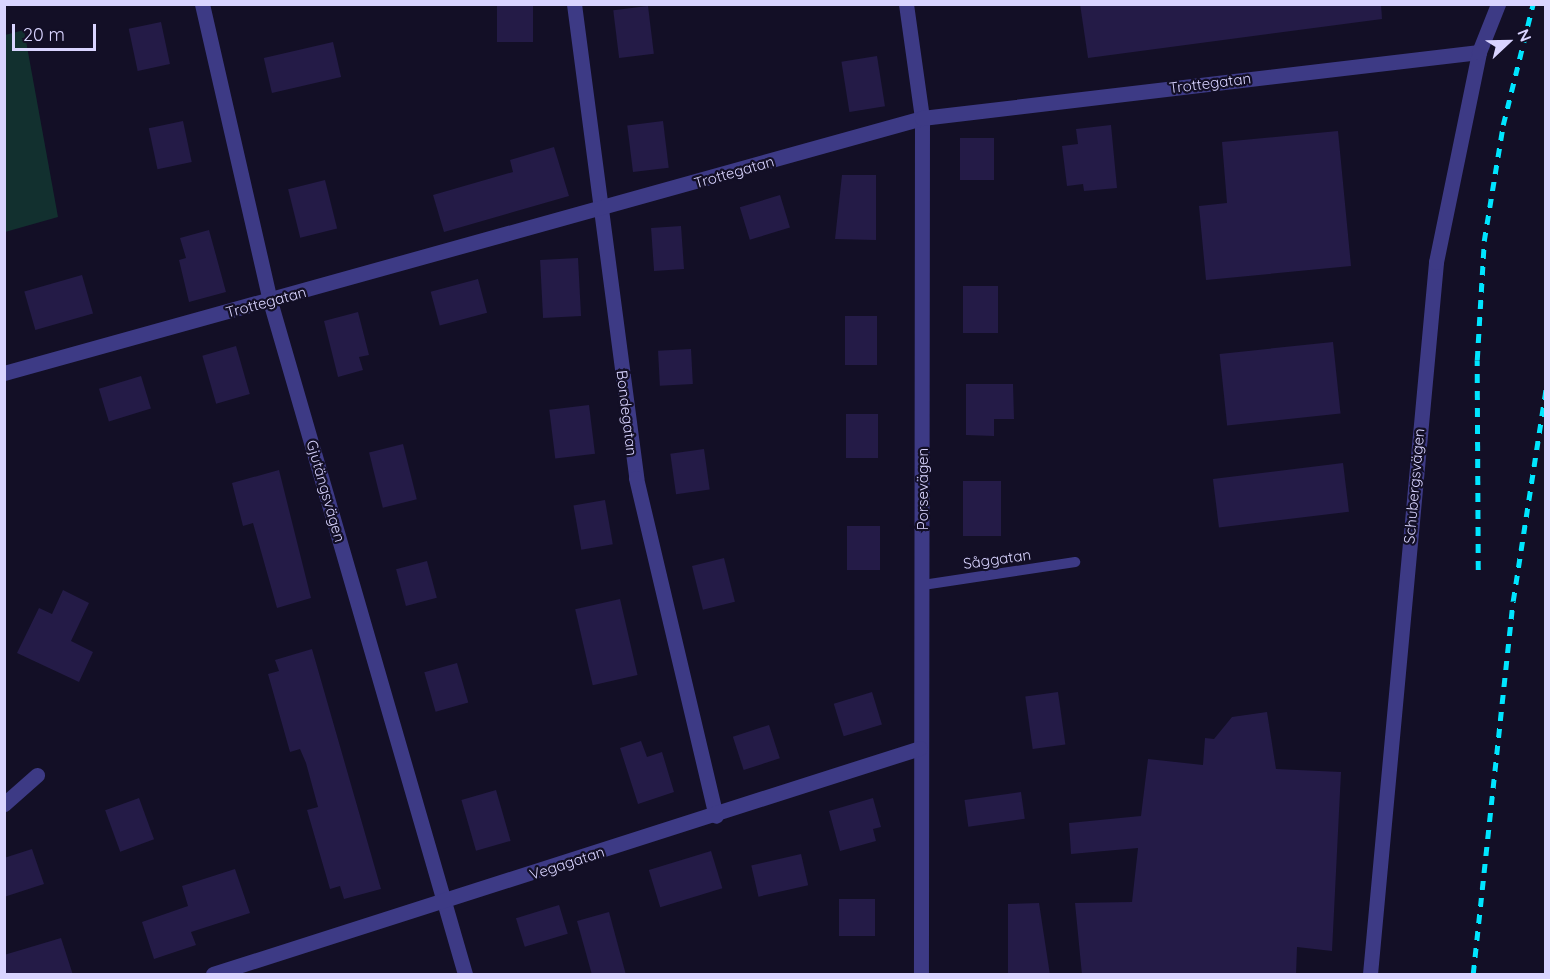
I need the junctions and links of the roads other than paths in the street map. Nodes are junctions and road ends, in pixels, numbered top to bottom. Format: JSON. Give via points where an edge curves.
{"nodes":[{"id":1,"x":202,"y":4,"type":"edge"},
{"id":2,"x":574,"y":4,"type":"edge"},
{"id":3,"x":906,"y":4,"type":"edge"},
{"id":4,"x":1498,"y":4,"type":"edge"},
{"id":5,"x":1479,"y":52,"type":"junction"},
{"id":6,"x":922,"y":118,"type":"junction"},
{"id":7,"x":603,"y":209,"type":"junction"},
{"id":8,"x":270,"y":301,"type":"junction"},
{"id":9,"x":4,"y":373,"type":"edge"},
{"id":10,"x":1075,"y":562,"type":"dead end"},
{"id":11,"x":923,"y":585,"type":"junction"},
{"id":12,"x":920,"y":748,"type":"junction"},
{"id":13,"x":37,"y":776,"type":"dead end"},
{"id":14,"x":4,"y":804,"type":"edge"},
{"id":15,"x":716,"y":816,"type":"junction"},
{"id":16,"x":446,"y":901,"type":"junction"},
{"id":17,"x":213,"y":975,"type":"edge"},
{"id":18,"x":465,"y":975,"type":"edge"},
{"id":19,"x":921,"y":975,"type":"edge"},
{"id":20,"x":1370,"y":975,"type":"edge"}],
"edges":[{"from":1,"to":8,"type":"street","name":"Gjutängsvägen"},
{"from":2,"to":7,"type":"street","name":"Bondegatan"},
{"from":3,"to":6,"type":"street","name":"Porsevägen"},
{"from":4,"to":5,"type":"street","name":"Schubergsvägen"},
{"from":5,"to":6,"type":"street","name":"Trottegatan"},
{"from":5,"to":20,"type":"street","name":"Schubergsvägen","via":[[1436,262]]},
{"from":6,"to":7,"type":"street","name":"Trottegatan"},
{"from":6,"to":11,"type":"street","name":"Porsevägen"},
{"from":7,"to":8,"type":"street","name":"Trottegatan"},
{"from":7,"to":15,"type":"street","name":"Bondegatan","via":[[636,478]]},
{"from":8,"to":9,"type":"street","name":"Trottegatan"},
{"from":8,"to":16,"type":"street","name":"Gjutängsvägen"},
{"from":10,"to":11,"type":"lane","name":"Såggatan"},
{"from":11,"to":12,"type":"street","name":"Porsevägen"},
{"from":12,"to":15,"type":"street","name":"Vegagatan"},
{"from":12,"to":19,"type":"street","name":"Porsevägen"},
{"from":13,"to":14,"type":"street"},
{"from":15,"to":16,"type":"street","name":"Vegagatan"},
{"from":16,"to":17,"type":"street","name":"Vegagatan"},
{"from":16,"to":18,"type":"street","name":"Gjutängsvägen"}]}
